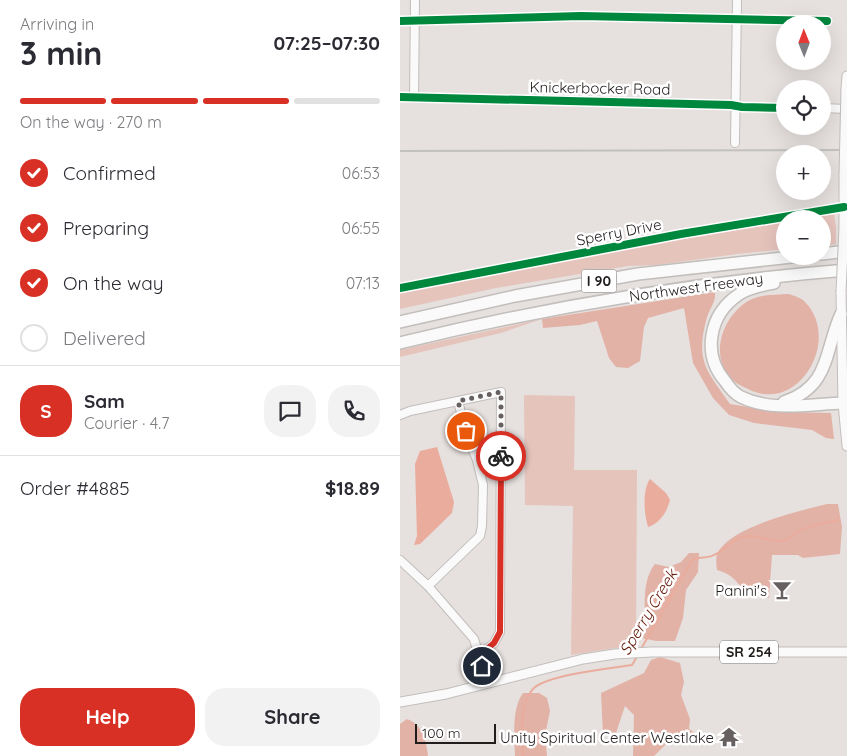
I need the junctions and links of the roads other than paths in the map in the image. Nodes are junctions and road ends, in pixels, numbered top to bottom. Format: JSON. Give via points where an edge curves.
{"nodes":[{"id":1,"x":415,"y":0,"type":"edge"},
{"id":2,"x":737,"y":0,"type":"edge"},
{"id":3,"x":737,"y":20,"type":"junction"},
{"id":4,"x":776,"y":20,"type":"edge"},
{"id":5,"x":400,"y":21,"type":"edge"},
{"id":6,"x":414,"y":21,"type":"junction"},
{"id":7,"x":847,"y":76,"type":"edge"},
{"id":8,"x":846,"y":89,"type":"edge"},
{"id":9,"x":400,"y":97,"type":"edge"},
{"id":10,"x":414,"y":98,"type":"junction"},
{"id":11,"x":736,"y":106,"type":"junction"},
{"id":12,"x":776,"y":108,"type":"edge"},
{"id":13,"x":831,"y":108,"type":"edge"},
{"id":14,"x":847,"y":109,"type":"edge"},
{"id":15,"x":735,"y":143,"type":"dead end"},
{"id":16,"x":845,"y":207,"type":"edge"},
{"id":17,"x":847,"y":251,"type":"edge"},
{"id":18,"x":831,"y":253,"type":"edge"},
{"id":19,"x":776,"y":259,"type":"edge"},
{"id":20,"x":847,"y":270,"type":"edge"},
{"id":21,"x":826,"y":271,"type":"junction"},
{"id":22,"x":400,"y":288,"type":"edge"},
{"id":23,"x":841,"y":314,"type":"junction"},
{"id":24,"x":400,"y":322,"type":"edge"},
{"id":25,"x":400,"y":343,"type":"edge"},
{"id":26,"x":458,"y":401,"type":"junction"},
{"id":27,"x":843,"y":403,"type":"junction"},
{"id":28,"x":775,"y":406,"type":"junction"},
{"id":29,"x":400,"y":415,"type":"edge"},
{"id":30,"x":847,"y":446,"type":"edge"},
{"id":31,"x":400,"y":560,"type":"edge"},
{"id":32,"x":428,"y":586,"type":"junction"},
{"id":33,"x":847,"y":652,"type":"edge"},
{"id":34,"x":479,"y":656,"type":"junction"},
{"id":35,"x":485,"y":684,"type":"junction"},
{"id":36,"x":400,"y":702,"type":"edge"}],
"edges":[{"from":1,"to":6,"type":"street"},
{"from":2,"to":3,"type":"street"},
{"from":3,"to":4,"type":"street"},
{"from":3,"to":6,"type":"street","via":[[581,16]]},
{"from":3,"to":11,"type":"street"},
{"from":5,"to":6,"type":"street"},
{"from":6,"to":10,"type":"street"},
{"from":7,"to":8,"type":"main road"},
{"from":8,"to":16,"type":"main road","bridge":true},
{"from":9,"to":10,"type":"street","name":"Knickerbocker Road"},
{"from":10,"to":11,"type":"street","name":"Knickerbocker Road"},
{"from":11,"to":12,"type":"street","name":"Knickerbocker Road"},
{"from":11,"to":15,"type":"street"},
{"from":13,"to":14,"type":"street"},
{"from":16,"to":22,"type":"street","name":"Sperry Drive","via":[[681,234]]},
{"from":16,"to":23,"type":"main road","bridge":true},
{"from":17,"to":18,"type":"highway"},
{"from":19,"to":24,"type":"highway","name":"Northwest Freeway","number":"I 90","via":[[638,274],[515,296]]},
{"from":20,"to":21,"type":"highway","name":"Northwest Freeway","number":"I 90"},
{"from":21,"to":25,"type":"highway","name":"Northwest Freeway","number":"I 90","via":[[623,297]]},
{"from":21,"to":28,"type":"highway","via":[[738,294],[716,321],[711,337],[712,356],[718,373],[739,396]]},
{"from":23,"to":27,"type":"main road"},
{"from":23,"to":28,"type":"highway","via":[[829,356],[815,383],[792,400]]},
{"from":26,"to":29,"type":"street"},
{"from":26,"to":32,"type":"street","via":[[483,485],[482,526],[480,536]]},
{"from":26,"to":34,"type":"street","via":[[501,392],[500,632],[494,643]]},
{"from":27,"to":28,"type":"highway"},
{"from":27,"to":30,"type":"main road"},
{"from":31,"to":32,"type":"street"},
{"from":32,"to":34,"type":"street","via":[[474,639]]},
{"from":33,"to":35,"type":"main road","number":"SR 254","via":[[632,653],[583,659]]},
{"from":34,"to":35,"type":"street"},
{"from":35,"to":36,"type":"main road","number":"SR 254"}]}
